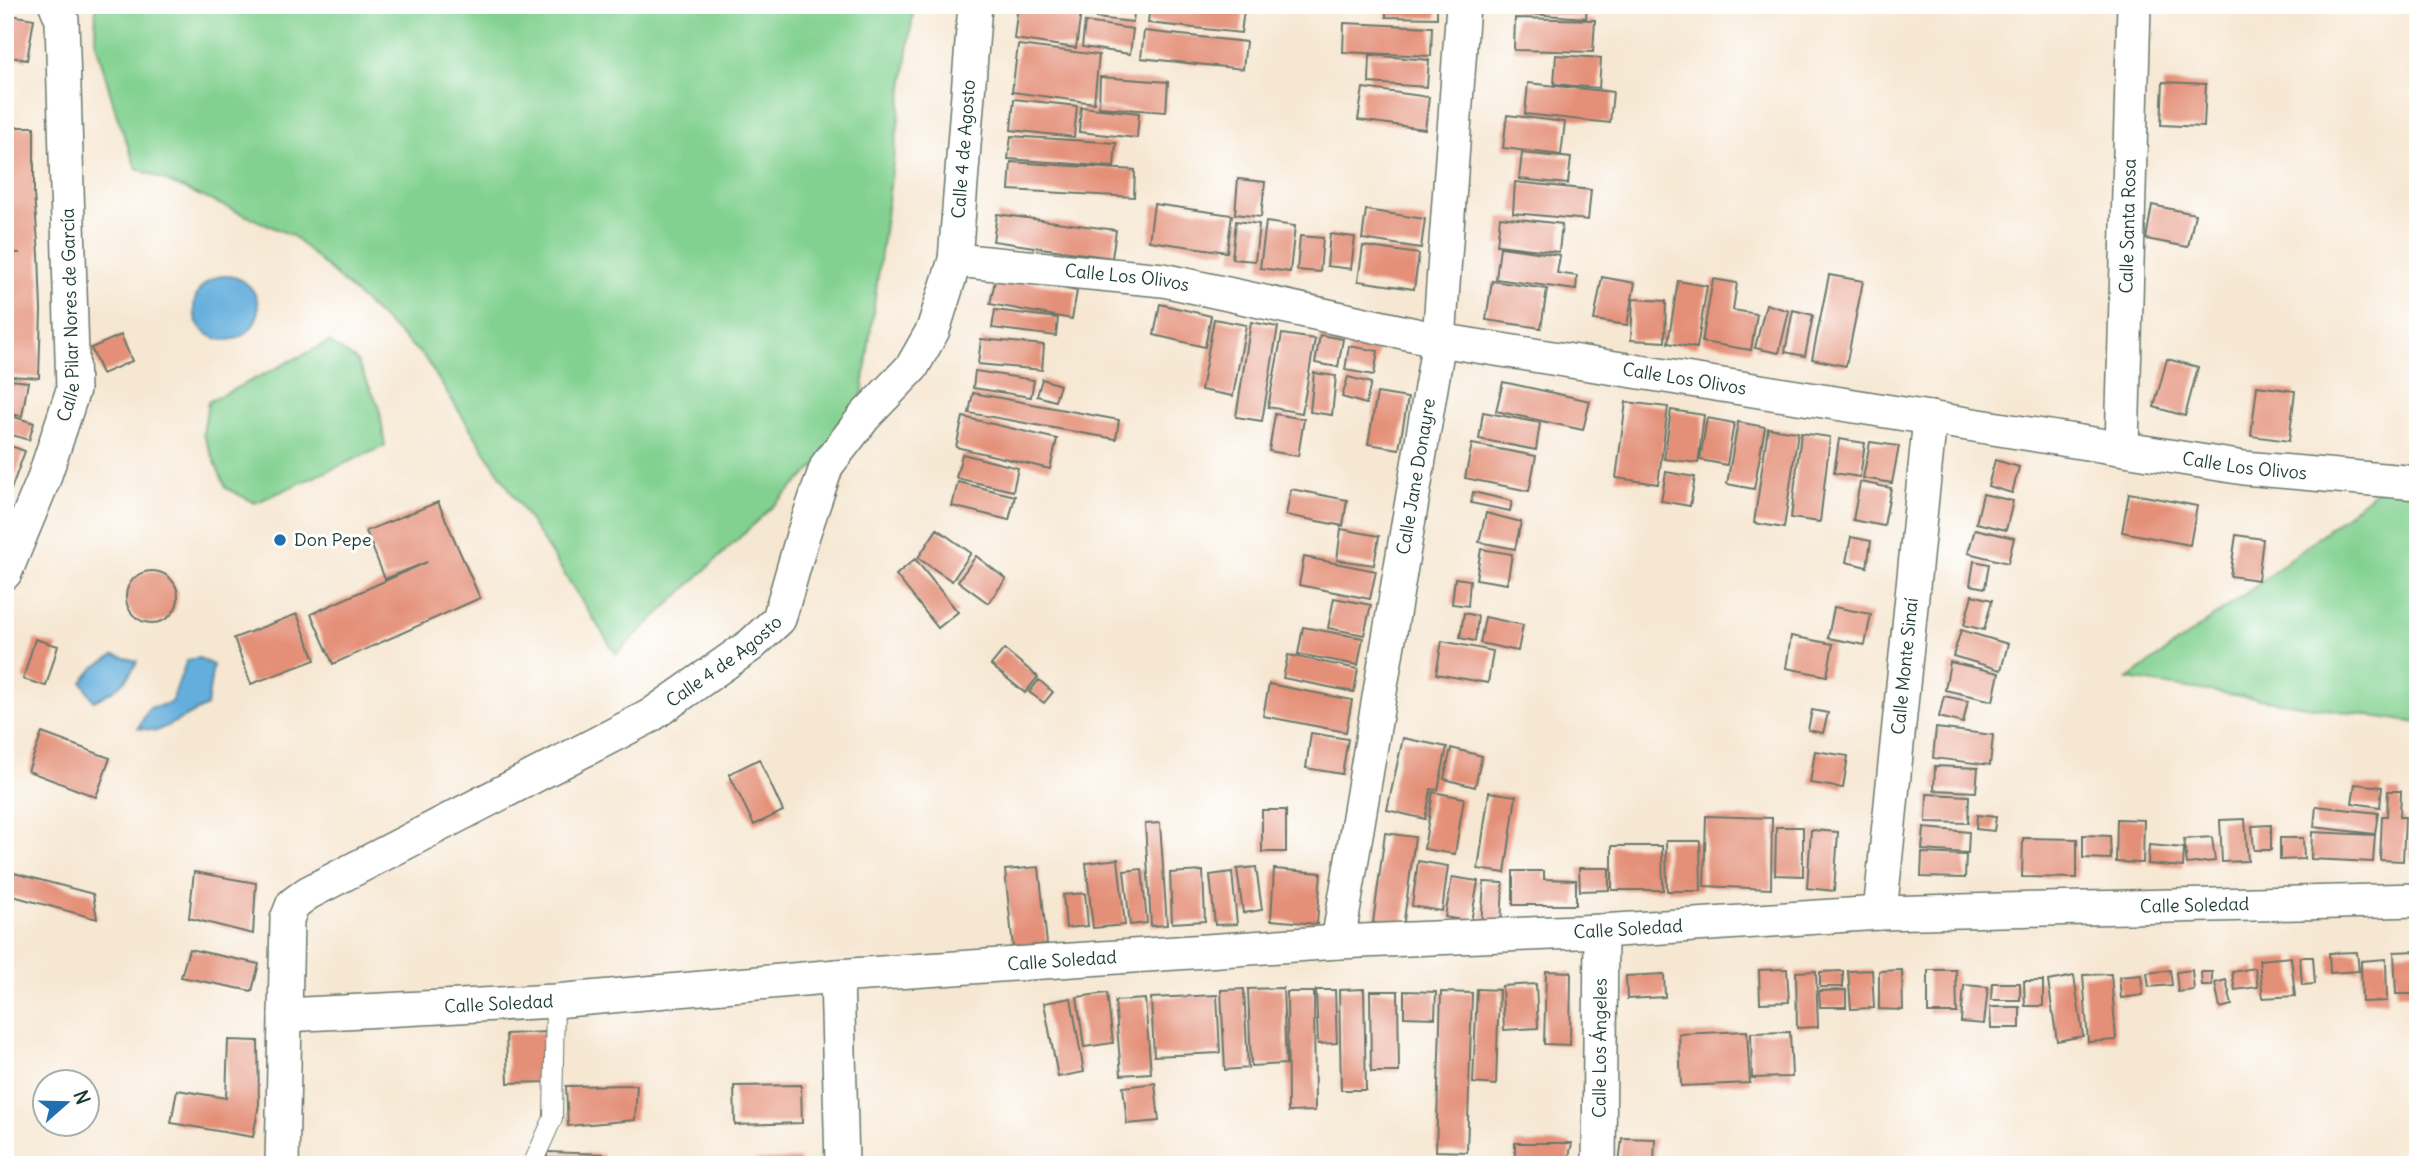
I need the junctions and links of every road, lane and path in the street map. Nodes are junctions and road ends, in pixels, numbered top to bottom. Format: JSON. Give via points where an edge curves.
{"nodes":[{"id":1,"x":56,"y":5,"type":"edge"},
{"id":2,"x":975,"y":5,"type":"edge"},
{"id":3,"x":1463,"y":5,"type":"edge"},
{"id":4,"x":2134,"y":5,"type":"edge"},
{"id":5,"x":956,"y":260,"type":"junction"},
{"id":6,"x":1439,"y":340,"type":"junction"},
{"id":7,"x":1930,"y":418,"type":"junction"},
{"id":8,"x":2122,"y":448,"type":"junction"},
{"id":9,"x":2418,"y":483,"type":"edge"},
{"id":10,"x":5,"y":573,"type":"edge"},
{"id":11,"x":2418,"y":900,"type":"edge"},
{"id":12,"x":1880,"y":913,"type":"junction"},
{"id":13,"x":1601,"y":931,"type":"junction"},
{"id":14,"x":1338,"y":942,"type":"junction"},
{"id":15,"x":837,"y":976,"type":"junction"},
{"id":16,"x":555,"y":1001,"type":"junction"},
{"id":17,"x":285,"y":1015,"type":"junction"},
{"id":18,"x":282,"y":1165,"type":"edge"},
{"id":19,"x":533,"y":1165,"type":"edge"},
{"id":20,"x":842,"y":1165,"type":"edge"},
{"id":21,"x":1599,"y":1165,"type":"edge"}],
"edges":[{"from":1,"to":10,"type":"street","name":"Calle Pilar Nores de García","via":[[62,20],[73,390],[43,481]]},
{"from":2,"to":5,"type":"street","name":"Calle 4 de Agosto"},
{"from":3,"to":6,"type":"street","name":"Calle Jane Donayre"},
{"from":4,"to":8,"type":"street","name":"Calle Santa Rosa"},
{"from":5,"to":6,"type":"street","name":"Calle Los Olivos","via":[[1163,280]]},
{"from":5,"to":17,"type":"street","name":"Calle 4 de Agosto","via":[[933,330],[912,367],[827,465],[779,619],[751,645],[650,716],[293,904],[287,919]]},
{"from":6,"to":7,"type":"street","name":"Calle Los Olivos"},
{"from":6,"to":14,"type":"street","name":"Calle Jane Donayre"},
{"from":7,"to":8,"type":"street","name":"Calle Los Olivos"},
{"from":7,"to":12,"type":"street","name":"Calle Monte Sinaí"},
{"from":8,"to":9,"type":"street","name":"Calle Los Olivos","via":[[2244,468]]},
{"from":11,"to":12,"type":"street","name":"Calle Soledad"},
{"from":12,"to":13,"type":"street","name":"Calle Soledad"},
{"from":13,"to":14,"type":"street","name":"Calle Soledad"},
{"from":13,"to":21,"type":"street","name":"Calle Los Ángeles"},
{"from":14,"to":15,"type":"street","name":"Calle Soledad"},
{"from":15,"to":16,"type":"street","name":"Calle Soledad"},
{"from":15,"to":20,"type":"street"},
{"from":16,"to":17,"type":"street","name":"Calle Soledad"},
{"from":16,"to":19,"type":"lane","via":[[553,1118]]},
{"from":17,"to":18,"type":"street"}]}
